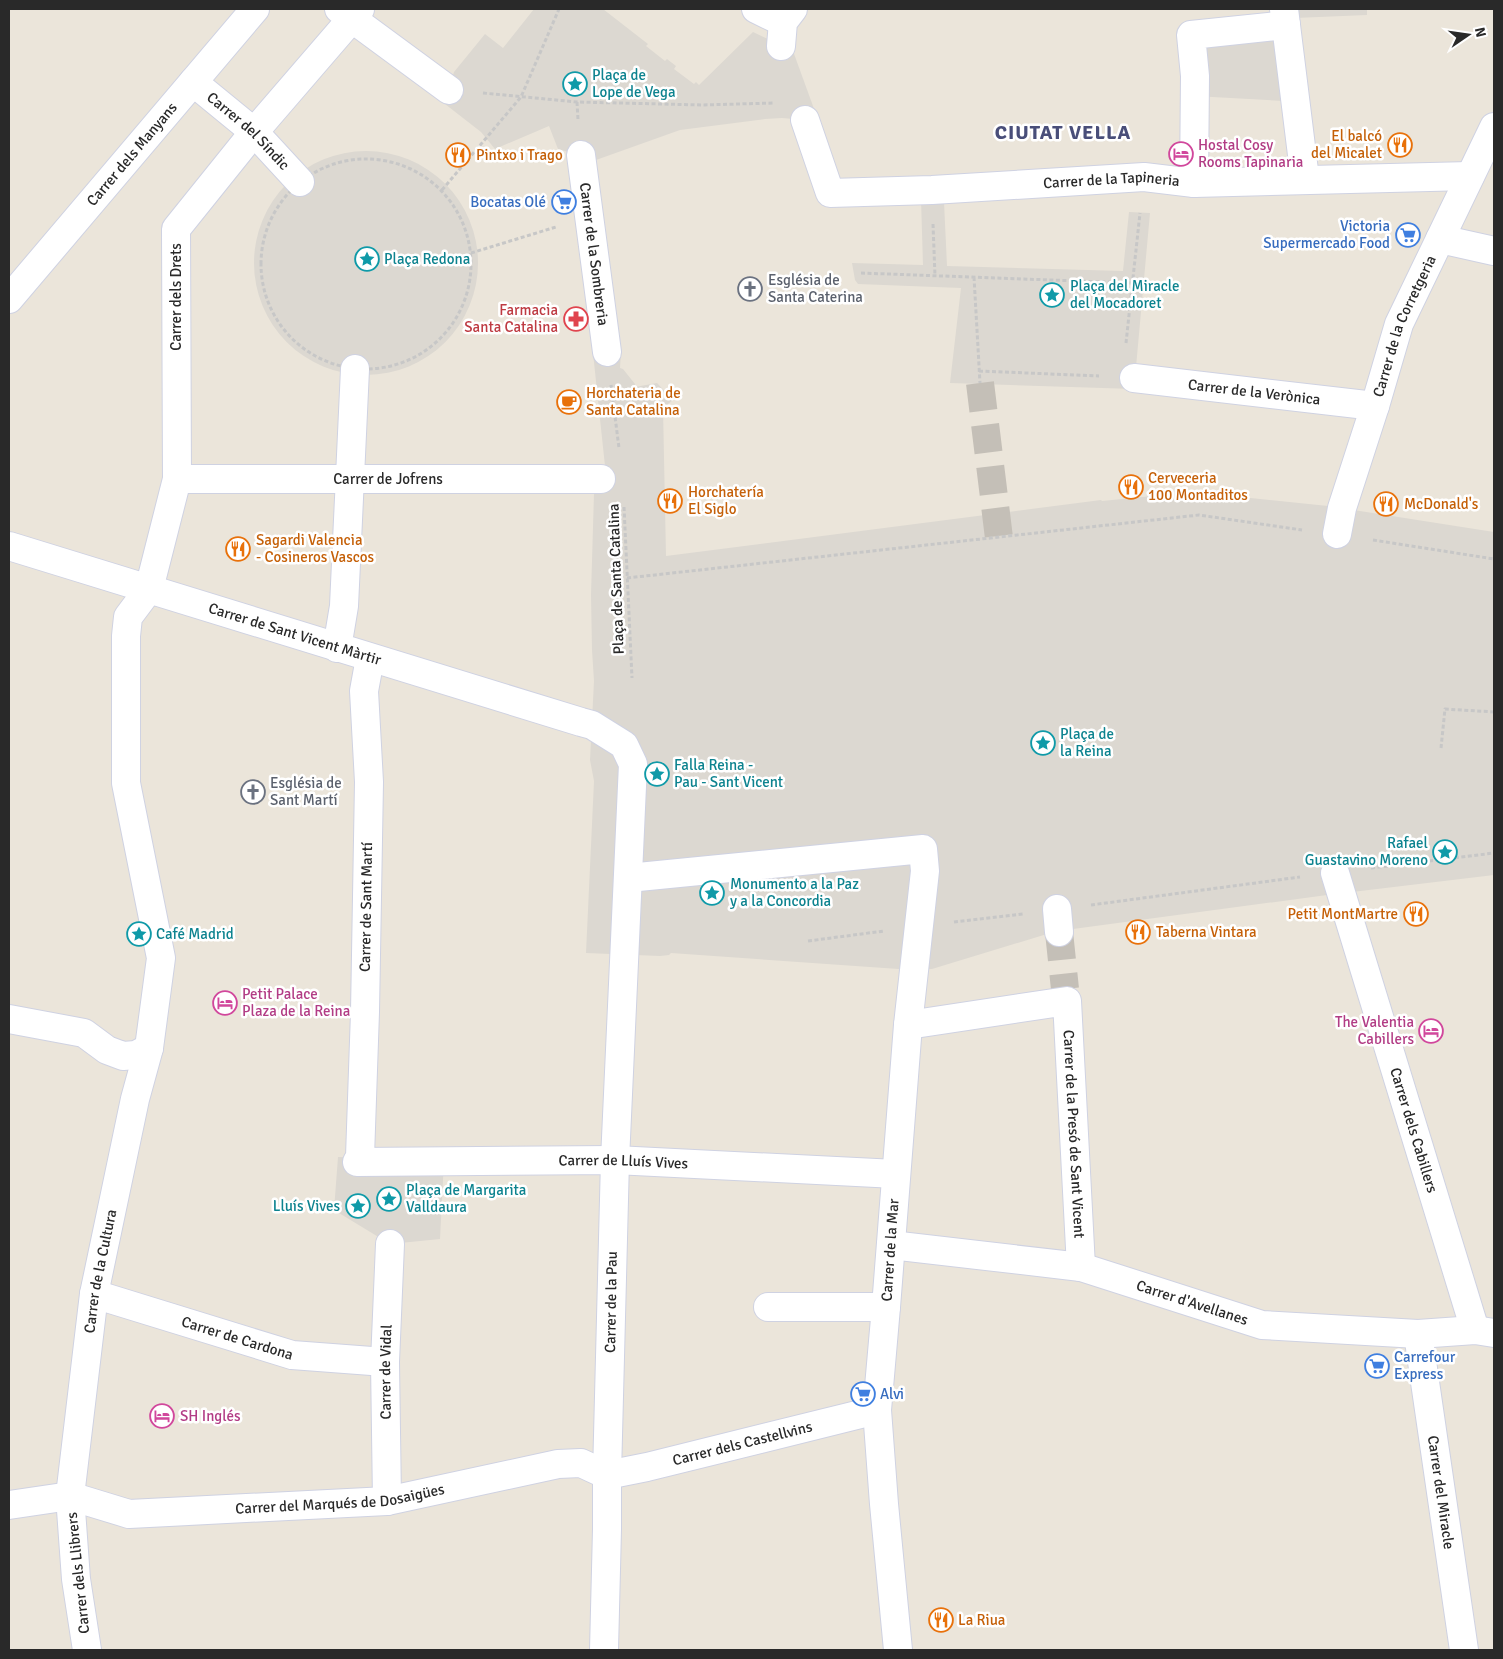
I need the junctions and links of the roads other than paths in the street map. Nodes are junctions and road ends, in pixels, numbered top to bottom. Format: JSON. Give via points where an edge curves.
{"nodes":[{"id":1,"x":254,"y":9,"type":"edge"},
{"id":2,"x":756,"y":9,"type":"edge"},
{"id":3,"x":350,"y":12,"type":"edge"},
{"id":4,"x":1287,"y":13,"type":"edge"},
{"id":5,"x":786,"y":26,"type":"edge"},
{"id":6,"x":193,"y":82,"type":"junction"},
{"id":7,"x":449,"y":90,"type":"dead end"},
{"id":8,"x":805,"y":120,"type":"road end"},
{"id":9,"x":1494,"y":127,"type":"edge"},
{"id":10,"x":254,"y":132,"type":"junction"},
{"id":11,"x":581,"y":155,"type":"dead end"},
{"id":12,"x":1470,"y":176,"type":"junction"},
{"id":13,"x":1305,"y":180,"type":"junction"},
{"id":14,"x":300,"y":182,"type":"road end"},
{"id":15,"x":1194,"y":183,"type":"junction"},
{"id":16,"x":1440,"y":239,"type":"junction"},
{"id":17,"x":1494,"y":251,"type":"edge"},
{"id":18,"x":9,"y":299,"type":"edge"},
{"id":19,"x":607,"y":352,"type":"road end"},
{"id":20,"x":355,"y":369,"type":"road end"},
{"id":21,"x":1128,"y":377,"type":"road end"},
{"id":22,"x":1375,"y":406,"type":"junction"},
{"id":23,"x":177,"y":478,"type":"junction"},
{"id":24,"x":351,"y":479,"type":"junction"},
{"id":25,"x":601,"y":479,"type":"dead end"},
{"id":26,"x":1337,"y":534,"type":"road end"},
{"id":27,"x":9,"y":546,"type":"edge"},
{"id":28,"x":149,"y":589,"type":"junction"},
{"id":29,"x":337,"y":648,"type":"junction"},
{"id":30,"x":370,"y":658,"type":"junction"},
{"id":31,"x":1335,"y":873,"type":"road end"},
{"id":32,"x":628,"y":878,"type":"junction"},
{"id":33,"x":9,"y":1019,"type":"edge"},
{"id":34,"x":908,"y":1025,"type":"junction"},
{"id":35,"x":150,"y":1048,"type":"junction"},
{"id":36,"x":360,"y":1157,"type":"joint"},
{"id":37,"x":615,"y":1160,"type":"junction"},
{"id":38,"x":896,"y":1174,"type":"junction"},
{"id":39,"x":390,"y":1244,"type":"dead end"},
{"id":40,"x":891,"y":1245,"type":"junction"},
{"id":41,"x":1081,"y":1267,"type":"junction"},
{"id":42,"x":94,"y":1294,"type":"junction"},
{"id":43,"x":768,"y":1307,"type":"dead end"},
{"id":44,"x":886,"y":1307,"type":"junction"},
{"id":45,"x":1485,"y":1332,"type":"edge"},
{"id":46,"x":1418,"y":1334,"type":"junction"},
{"id":47,"x":385,"y":1362,"type":"junction"},
{"id":48,"x":877,"y":1410,"type":"junction"},
{"id":49,"x":606,"y":1475,"type":"junction"},
{"id":50,"x":70,"y":1496,"type":"junction"},
{"id":51,"x":387,"y":1501,"type":"junction"},
{"id":52,"x":9,"y":1505,"type":"edge"},
{"id":53,"x":87,"y":1650,"type":"edge"},
{"id":54,"x":604,"y":1650,"type":"edge"},
{"id":55,"x":898,"y":1650,"type":"edge"},
{"id":56,"x":1464,"y":1650,"type":"edge"}],
"edges":[{"from":1,"to":6,"type":"street","name":"Carrer dels Manyans"},
{"from":2,"to":5,"type":"street"},
{"from":3,"to":7,"type":"street"},
{"from":3,"to":10,"type":"street","name":"Carrer dels Drets"},
{"from":4,"to":13,"type":"street"},
{"from":4,"to":15,"type":"street","via":[[1191,35],[1195,76]]},
{"from":6,"to":10,"type":"street","name":"Carrer del Síndic"},
{"from":6,"to":18,"type":"street","name":"Carrer dels Manyans"},
{"from":8,"to":15,"type":"street","name":"Carrer de la Tapineria","via":[[830,193],[1144,177]]},
{"from":9,"to":12,"type":"street","name":"Carrer de la Corretgeria"},
{"from":10,"to":14,"type":"street","name":"Carrer del Síndic"},
{"from":10,"to":23,"type":"street","name":"Carrer dels Drets","via":[[176,228]]},
{"from":11,"to":19,"type":"street","name":"Carrer de la Sombreria"},
{"from":12,"to":13,"type":"street","name":"Carrer de la Tapineria"},
{"from":12,"to":16,"type":"street","name":"Carrer de la Corretgeria"},
{"from":13,"to":15,"type":"street","name":"Carrer de la Tapineria"},
{"from":16,"to":17,"type":"street"},
{"from":16,"to":22,"type":"street","name":"Carrer de la Corretgeria","via":[[1399,324]]},
{"from":20,"to":24,"type":"street"},
{"from":21,"to":22,"type":"street","name":"Carrer de la Verònica"},
{"from":22,"to":26,"type":"street","name":"Carrer de la Corretgeria","via":[[1342,508]]},
{"from":23,"to":24,"type":"street","name":"Carrer de Jofrens"},
{"from":23,"to":28,"type":"street","name":"Carrer dels Drets"},
{"from":24,"to":25,"type":"street","name":"Carrer de Jofrens"},
{"from":24,"to":29,"type":"street","via":[[344,606]]},
{"from":27,"to":28,"type":"street","name":"Carrer de Sant Vicent Màrtir"},
{"from":28,"to":29,"type":"street","name":"Carrer de Sant Vicent Màrtir"},
{"from":28,"to":35,"type":"street","name":"Carrer de la Cultura","via":[[128,618],[126,783],[161,958]]},
{"from":29,"to":30,"type":"street","name":"Carrer de Sant Vicent Màrtir"},
{"from":30,"to":32,"type":"street","name":"Carrer de Sant Vicent Màrtir","via":[[592,725],[624,745],[632,764]]},
{"from":30,"to":36,"type":"street","name":"Carrer de Sant Martí","via":[[364,691],[369,782]]},
{"from":31,"to":45,"type":"street","name":"Carrer dels Cabillers"},
{"from":32,"to":34,"type":"street","name":"Carrer de la Mar","via":[[923,850],[925,871]]},
{"from":32,"to":37,"type":"street","name":"Carrer de la Pau"},
{"from":33,"to":35,"type":"street","via":[[84,1033],[107,1050],[123,1056],[136,1055]]},
{"from":34,"to":38,"type":"street","name":"Carrer de la Mar"},
{"from":34,"to":41,"type":"street","name":"Carrer de la Presó de Sant Vicent","via":[[1066,995]]},
{"from":35,"to":42,"type":"street","name":"Carrer de la Cultura","via":[[135,1099]]},
{"from":36,"to":37,"type":"street","name":"Carrer de Lluís Vives","via":[[357,1162]]},
{"from":37,"to":38,"type":"street","name":"Carrer de Lluís Vives"},
{"from":37,"to":49,"type":"street","name":"Carrer de la Pau"},
{"from":38,"to":40,"type":"street","name":"Carrer de la Mar"},
{"from":39,"to":47,"type":"street","name":"Carrer de Vidal"},
{"from":40,"to":41,"type":"street","name":"Carrer d'Avellanes"},
{"from":40,"to":44,"type":"street","name":"Carrer de la Mar"},
{"from":41,"to":46,"type":"street","name":"Carrer d'Avellanes","via":[[1262,1325]]},
{"from":42,"to":47,"type":"street","name":"Carrer de Cardona","via":[[292,1355]]},
{"from":42,"to":50,"type":"street","name":"Carrer de la Cultura"},
{"from":43,"to":44,"type":"street"},
{"from":44,"to":48,"type":"street","name":"Carrer de la Mar"},
{"from":45,"to":46,"type":"street","name":"Carrer d'Avellanes"},
{"from":46,"to":56,"type":"street","name":"Carrer del Miracle"},
{"from":47,"to":51,"type":"street","name":"Carrer de Vidal"},
{"from":48,"to":49,"type":"street","name":"Carrer dels Castellvins"},
{"from":48,"to":55,"type":"street","name":"Carrer de la Mar"},
{"from":49,"to":51,"type":"street","name":"Carrer del Marqués de Dosaigües","via":[[581,1463],[558,1464]]},
{"from":49,"to":54,"type":"street","name":"Carrer de la Pau"},
{"from":50,"to":51,"type":"street","name":"Carrer del Marqués de Dosaigües","via":[[129,1514]]},
{"from":50,"to":52,"type":"street"},
{"from":50,"to":53,"type":"street","name":"Carrer dels Llibrers","via":[[76,1579]]}]}
